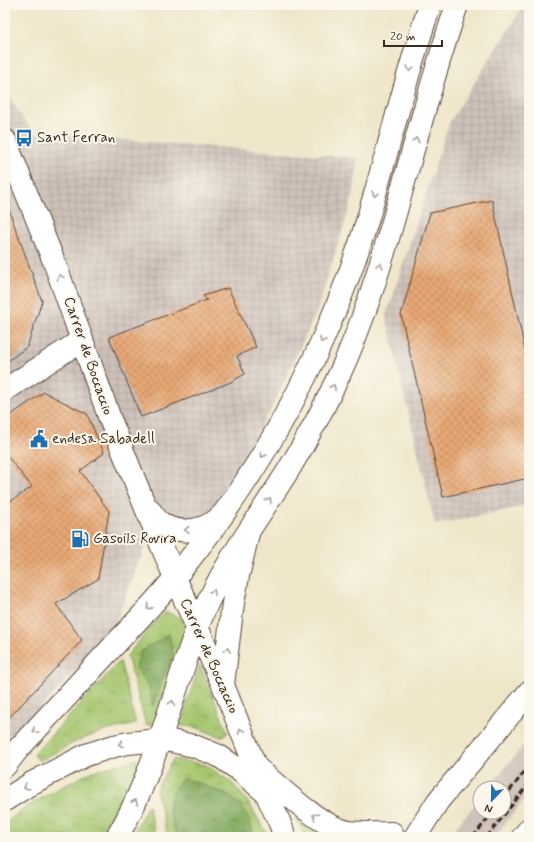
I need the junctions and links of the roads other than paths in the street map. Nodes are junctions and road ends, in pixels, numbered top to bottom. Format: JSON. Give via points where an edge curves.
{"nodes":[{"id":1,"x":430,"y":5,"type":"edge"},
{"id":2,"x":457,"y":5,"type":"edge"},
{"id":3,"x":5,"y":140,"type":"edge"},
{"id":4,"x":82,"y":340,"type":"junction"},
{"id":5,"x":5,"y":390,"type":"edge"},
{"id":6,"x":142,"y":498,"type":"junction"},
{"id":7,"x":222,"y":515,"type":"junction"},
{"id":8,"x":248,"y":532,"type":"junction"},
{"id":9,"x":175,"y":578,"type":"junction"},
{"id":10,"x":198,"y":628,"type":"junction"},
{"id":11,"x":223,"y":685,"type":"junction"},
{"id":12,"x":529,"y":692,"type":"edge"},
{"id":13,"x":160,"y":740,"type":"junction"},
{"id":14,"x":5,"y":766,"type":"edge"},
{"id":15,"x":256,"y":767,"type":"junction"},
{"id":16,"x":266,"y":793,"type":"junction"},
{"id":17,"x":5,"y":800,"type":"edge"},
{"id":18,"x":438,"y":801,"type":"junction"},
{"id":19,"x":529,"y":827,"type":"edge"},
{"id":20,"x":386,"y":835,"type":"edge"},
{"id":21,"x":117,"y":837,"type":"edge"},
{"id":22,"x":285,"y":837,"type":"edge"},
{"id":23,"x":415,"y":837,"type":"edge"},
{"id":24,"x":521,"y":837,"type":"edge"}],
"edges":[{"from":1,"to":7,"type":"main road","one_way":true,"via":[[368,219],[331,320],[284,419]]},
{"from":8,"to":2,"type":"main road","one_way":true,"via":[[309,435],[349,352],[382,260],[433,79]]},
{"from":4,"to":3,"type":"main road","name":"Carrer de Boccaccio","one_way":true,"via":[[55,264]]},
{"from":4,"to":5,"type":"main road"},
{"from":4,"to":6,"type":"main road","name":"Carrer de Boccaccio"},
{"from":7,"to":6,"type":"main road","one_way":true,"via":[[196,530],[174,530],[160,523]]},
{"from":6,"to":9,"type":"main road","name":"Carrer de Boccaccio"},
{"from":7,"to":9,"type":"main road"},
{"from":10,"to":8,"type":"main road","one_way":true,"via":[[220,577]]},
{"from":11,"to":8,"type":"main road","one_way":true,"via":[[233,603]]},
{"from":9,"to":10,"type":"main road","name":"Carrer de Boccaccio"},
{"from":9,"to":14,"type":"main road","one_way":true},
{"from":10,"to":11,"type":"main road","name":"Carrer de Boccaccio"},
{"from":13,"to":10,"type":"main road","one_way":true},
{"from":15,"to":11,"type":"main road","name":"Carrer de Boccaccio","one_way":true},
{"from":12,"to":18,"type":"main road"},
{"from":13,"to":16,"type":"main road","via":[[190,744],[219,756]]},
{"from":13,"to":17,"type":"main road","one_way":true,"via":[[128,743],[86,755]]},
{"from":21,"to":13,"type":"main road","one_way":true,"via":[[143,785]]},
{"from":15,"to":16,"type":"main road","name":"Carrer de Boccaccio"},
{"from":20,"to":15,"type":"main road","one_way":true,"via":[[348,832],[327,824]]},
{"from":16,"to":22,"type":"main road","name":"Carrer de Boccaccio"},
{"from":18,"to":20,"type":"main road"},
{"from":18,"to":23,"type":"main road"},
{"from":19,"to":24,"type":"street"}]}
